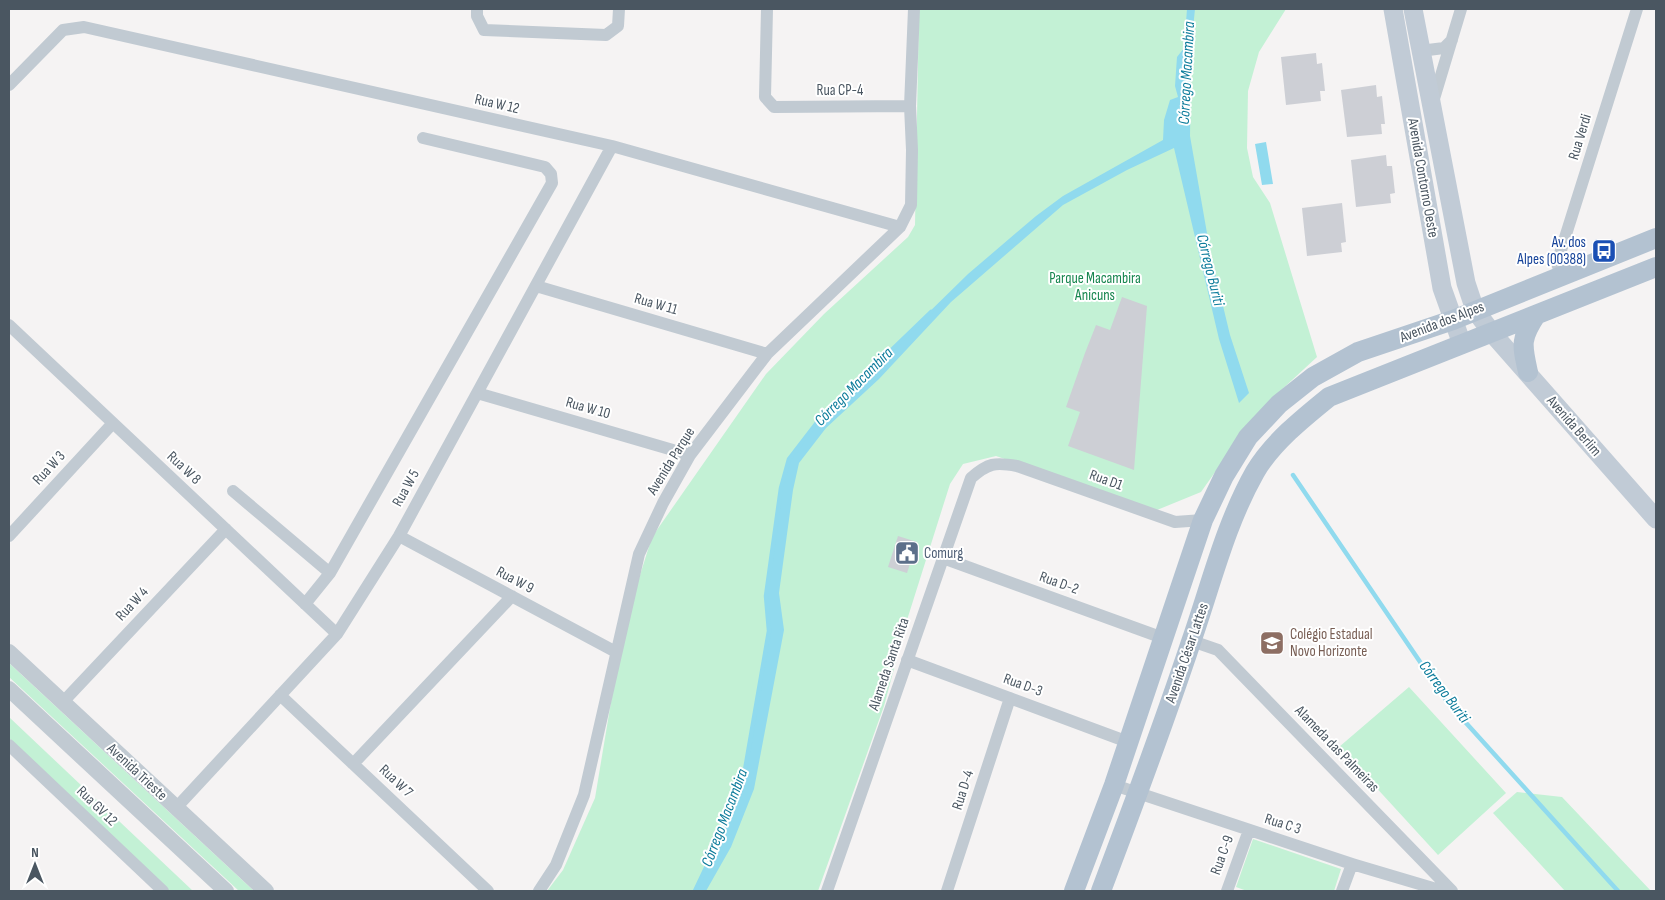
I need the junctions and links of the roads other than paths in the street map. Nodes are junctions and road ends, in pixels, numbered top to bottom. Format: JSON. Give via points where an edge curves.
{"nodes":[{"id":1,"x":477,"y":9,"type":"edge"},
{"id":2,"x":619,"y":9,"type":"edge"},
{"id":3,"x":767,"y":9,"type":"edge"},
{"id":4,"x":914,"y":9,"type":"edge"},
{"id":5,"x":1393,"y":9,"type":"edge"},
{"id":6,"x":1413,"y":9,"type":"edge"},
{"id":7,"x":1461,"y":9,"type":"edge"},
{"id":8,"x":1637,"y":9,"type":"edge"},
{"id":9,"x":1452,"y":40,"type":"junction"},
{"id":10,"x":1420,"y":51,"type":"junction"},
{"id":11,"x":9,"y":84,"type":"edge"},
{"id":12,"x":1432,"y":105,"type":"junction"},
{"id":13,"x":910,"y":106,"type":"junction"},
{"id":14,"x":423,"y":138,"type":"dead end"},
{"id":15,"x":612,"y":146,"type":"junction"},
{"id":16,"x":900,"y":227,"type":"junction"},
{"id":17,"x":1656,"y":238,"type":"edge"},
{"id":18,"x":1656,"y":267,"type":"edge"},
{"id":19,"x":1561,"y":276,"type":"junction"},
{"id":20,"x":536,"y":286,"type":"junction"},
{"id":21,"x":1475,"y":310,"type":"junction"},
{"id":22,"x":1536,"y":315,"type":"junction"},
{"id":23,"x":1453,"y":320,"type":"junction"},
{"id":24,"x":9,"y":325,"type":"edge"},
{"id":25,"x":1492,"y":333,"type":"junction"},
{"id":26,"x":1462,"y":344,"type":"junction"},
{"id":27,"x":767,"y":354,"type":"junction"},
{"id":28,"x":1528,"y":372,"type":"junction"},
{"id":29,"x":477,"y":393,"type":"junction"},
{"id":30,"x":113,"y":423,"type":"junction"},
{"id":31,"x":1293,"y":426,"type":"joint"},
{"id":32,"x":1248,"y":437,"type":"joint"},
{"id":33,"x":690,"y":455,"type":"junction"},
{"id":34,"x":999,"y":463,"type":"joint"},
{"id":35,"x":233,"y":491,"type":"dead end"},
{"id":36,"x":1656,"y":519,"type":"edge"},
{"id":37,"x":1203,"y":520,"type":"junction"},
{"id":38,"x":226,"y":529,"type":"junction"},
{"id":39,"x":9,"y":536,"type":"edge"},
{"id":40,"x":399,"y":536,"type":"junction"},
{"id":41,"x":943,"y":558,"type":"junction"},
{"id":42,"x":330,"y":573,"type":"junction"},
{"id":43,"x":512,"y":596,"type":"junction"},
{"id":44,"x":306,"y":604,"type":"junction"},
{"id":45,"x":337,"y":634,"type":"junction"},
{"id":46,"x":1164,"y":638,"type":"junction"},
{"id":47,"x":1192,"y":640,"type":"junction"},
{"id":48,"x":9,"y":652,"type":"edge"},
{"id":49,"x":616,"y":652,"type":"junction"},
{"id":50,"x":908,"y":660,"type":"junction"},
{"id":51,"x":9,"y":689,"type":"edge"},
{"id":52,"x":280,"y":695,"type":"junction"},
{"id":53,"x":1010,"y":698,"type":"junction"},
{"id":54,"x":62,"y":702,"type":"junction"},
{"id":55,"x":1128,"y":742,"type":"junction"},
{"id":56,"x":9,"y":745,"type":"edge"},
{"id":57,"x":353,"y":764,"type":"junction"},
{"id":58,"x":1114,"y":784,"type":"junction"},
{"id":59,"x":1138,"y":793,"type":"junction"},
{"id":60,"x":176,"y":808,"type":"junction"},
{"id":61,"x":1249,"y":830,"type":"junction"},
{"id":62,"x":1352,"y":864,"type":"junction"},
{"id":63,"x":162,"y":891,"type":"edge"},
{"id":64,"x":226,"y":891,"type":"edge"},
{"id":65,"x":266,"y":891,"type":"edge"},
{"id":66,"x":488,"y":891,"type":"edge"},
{"id":67,"x":539,"y":891,"type":"edge"},
{"id":68,"x":827,"y":891,"type":"edge"},
{"id":69,"x":947,"y":891,"type":"edge"},
{"id":70,"x":1074,"y":891,"type":"edge"},
{"id":71,"x":1101,"y":891,"type":"edge"},
{"id":72,"x":1227,"y":891,"type":"edge"},
{"id":73,"x":1342,"y":891,"type":"edge"},
{"id":74,"x":1444,"y":891,"type":"edge"},
{"id":75,"x":1452,"y":891,"type":"edge"}],
"edges":[{"from":1,"to":2,"type":"street","via":[[484,30],[606,35],[618,26]]},
{"from":3,"to":13,"type":"street","name":"Rua CP-4","via":[[765,97],[774,107]]},
{"from":4,"to":13,"type":"street"},
{"from":5,"to":23,"type":"main road","name":"Avenida Contorno Oeste","via":[[1442,288]]},
{"from":6,"to":10,"type":"main road","name":"Avenida Contorno Oeste"},
{"from":7,"to":9,"type":"street"},
{"from":8,"to":19,"type":"street","name":"Rua Verdi","via":[[1558,263]]},
{"from":9,"to":10,"type":"street","via":[[1444,48]]},
{"from":9,"to":12,"type":"street"},
{"from":10,"to":12,"type":"main road","name":"Avenida Contorno Oeste"},
{"from":11,"to":15,"type":"street","name":"Rua W 12","via":[[63,30],[84,27]]},
{"from":12,"to":21,"type":"main road","name":"Avenida Contorno Oeste","via":[[1466,283]]},
{"from":13,"to":16,"type":"street","name":"Avenida Parque","via":[[910,205]]},
{"from":14,"to":42,"type":"street","via":[[545,167],[551,174],[552,183]]},
{"from":15,"to":16,"type":"street","name":"Rua W 12"},
{"from":15,"to":20,"type":"street","name":"Rua W 5"},
{"from":16,"to":27,"type":"street","name":"Avenida Parque"},
{"from":17,"to":19,"type":"main road","name":"Avenida dos Alpes"},
{"from":18,"to":22,"type":"main road","name":"Avenida dos Alpes"},
{"from":19,"to":21,"type":"main road","name":"Avenida dos Alpes"},
{"from":20,"to":27,"type":"street","name":"Rua W 11"},
{"from":20,"to":29,"type":"street","name":"Rua W 5"},
{"from":21,"to":23,"type":"main road","name":"Avenida dos Alpes"},
{"from":21,"to":25,"type":"main road","name":"Avenida Contorno Oeste"},
{"from":22,"to":25,"type":"main road","name":"Avenida dos Alpes"},
{"from":22,"to":28,"type":"main road","via":[[1523,342]]},
{"from":23,"to":26,"type":"main road","name":"Avenida Contorno Oeste"},
{"from":23,"to":32,"type":"main road","name":"Avenida dos Alpes","via":[[1358,352],[1313,377],[1279,404]]},
{"from":24,"to":30,"type":"street","name":"Rua W 8"},
{"from":25,"to":26,"type":"main road","name":"Avenida dos Alpes"},
{"from":25,"to":28,"type":"main road","name":"Avenida Berlim"},
{"from":26,"to":31,"type":"main road","name":"Avenida dos Alpes","via":[[1329,397]]},
{"from":27,"to":33,"type":"street","name":"Avenida Parque"},
{"from":28,"to":36,"type":"main road","name":"Avenida Berlim"},
{"from":29,"to":33,"type":"street","name":"Rua W 10"},
{"from":29,"to":40,"type":"street","name":"Rua W 5"},
{"from":30,"to":38,"type":"street","name":"Rua W 8"},
{"from":30,"to":39,"type":"street","name":"Rua W 3"},
{"from":31,"to":47,"type":"main road","name":"Avenida César Lattes","via":[[1256,470],[1239,506],[1219,554]]},
{"from":32,"to":37,"type":"main road","name":"Avenida César Lattes","via":[[1224,476]]},
{"from":33,"to":49,"type":"street","name":"Avenida Parque","via":[[640,554]]},
{"from":34,"to":37,"type":"street","name":"Rua D1","via":[[1017,466],[1176,522]]},
{"from":34,"to":41,"type":"street","name":"Alameda Santa Rita","via":[[984,467],[971,478]]},
{"from":35,"to":42,"type":"street"},
{"from":37,"to":46,"type":"main road","name":"Avenida César Lattes"},
{"from":38,"to":44,"type":"street","name":"Rua W 8"},
{"from":38,"to":54,"type":"street","name":"Rua W 4"},
{"from":40,"to":43,"type":"street","name":"Rua W 9"},
{"from":40,"to":45,"type":"street","name":"Rua W 5"},
{"from":41,"to":46,"type":"street","name":"Rua D-2"},
{"from":41,"to":50,"type":"street","name":"Alameda Santa Rita"},
{"from":42,"to":44,"type":"street"},
{"from":43,"to":49,"type":"street","name":"Rua W 9"},
{"from":43,"to":57,"type":"street"},
{"from":44,"to":45,"type":"street","name":"Rua W 8"},
{"from":45,"to":52,"type":"street","name":"Rua W 5"},
{"from":46,"to":55,"type":"main road","name":"Avenida César Lattes"},
{"from":47,"to":59,"type":"main road","name":"Avenida César Lattes"},
{"from":47,"to":75,"type":"street","name":"Alameda das Palmeiras","via":[[1218,650]]},
{"from":48,"to":54,"type":"street","name":"Avenida Trieste"},
{"from":49,"to":67,"type":"street","name":"Avenida Parque","via":[[584,795],[556,865]]},
{"from":50,"to":53,"type":"street","name":"Rua D-3"},
{"from":50,"to":68,"type":"street","name":"Alameda Santa Rita"},
{"from":51,"to":64,"type":"street","name":"Avenida Trieste"},
{"from":52,"to":57,"type":"street","name":"Rua W 7"},
{"from":52,"to":60,"type":"street","name":"Rua W 5"},
{"from":53,"to":55,"type":"street","name":"Rua D-3"},
{"from":53,"to":69,"type":"street","name":"Rua D-4"},
{"from":54,"to":60,"type":"street","name":"Avenida Trieste"},
{"from":55,"to":58,"type":"main road","name":"Avenida César Lattes"},
{"from":56,"to":63,"type":"street","name":"Rua GV 12"},
{"from":57,"to":66,"type":"street","name":"Rua W 7"},
{"from":58,"to":59,"type":"street","name":"Rua C 3"},
{"from":58,"to":70,"type":"main road","name":"Avenida César Lattes"},
{"from":59,"to":61,"type":"street","name":"Rua C 3"},
{"from":59,"to":71,"type":"main road","name":"Avenida César Lattes"},
{"from":60,"to":65,"type":"street","name":"Avenida Trieste"},
{"from":61,"to":62,"type":"street","name":"Rua C 3"},
{"from":61,"to":72,"type":"street","name":"Rua C-9"},
{"from":62,"to":73,"type":"street"},
{"from":62,"to":74,"type":"street","name":"Rua C 3"}]}
